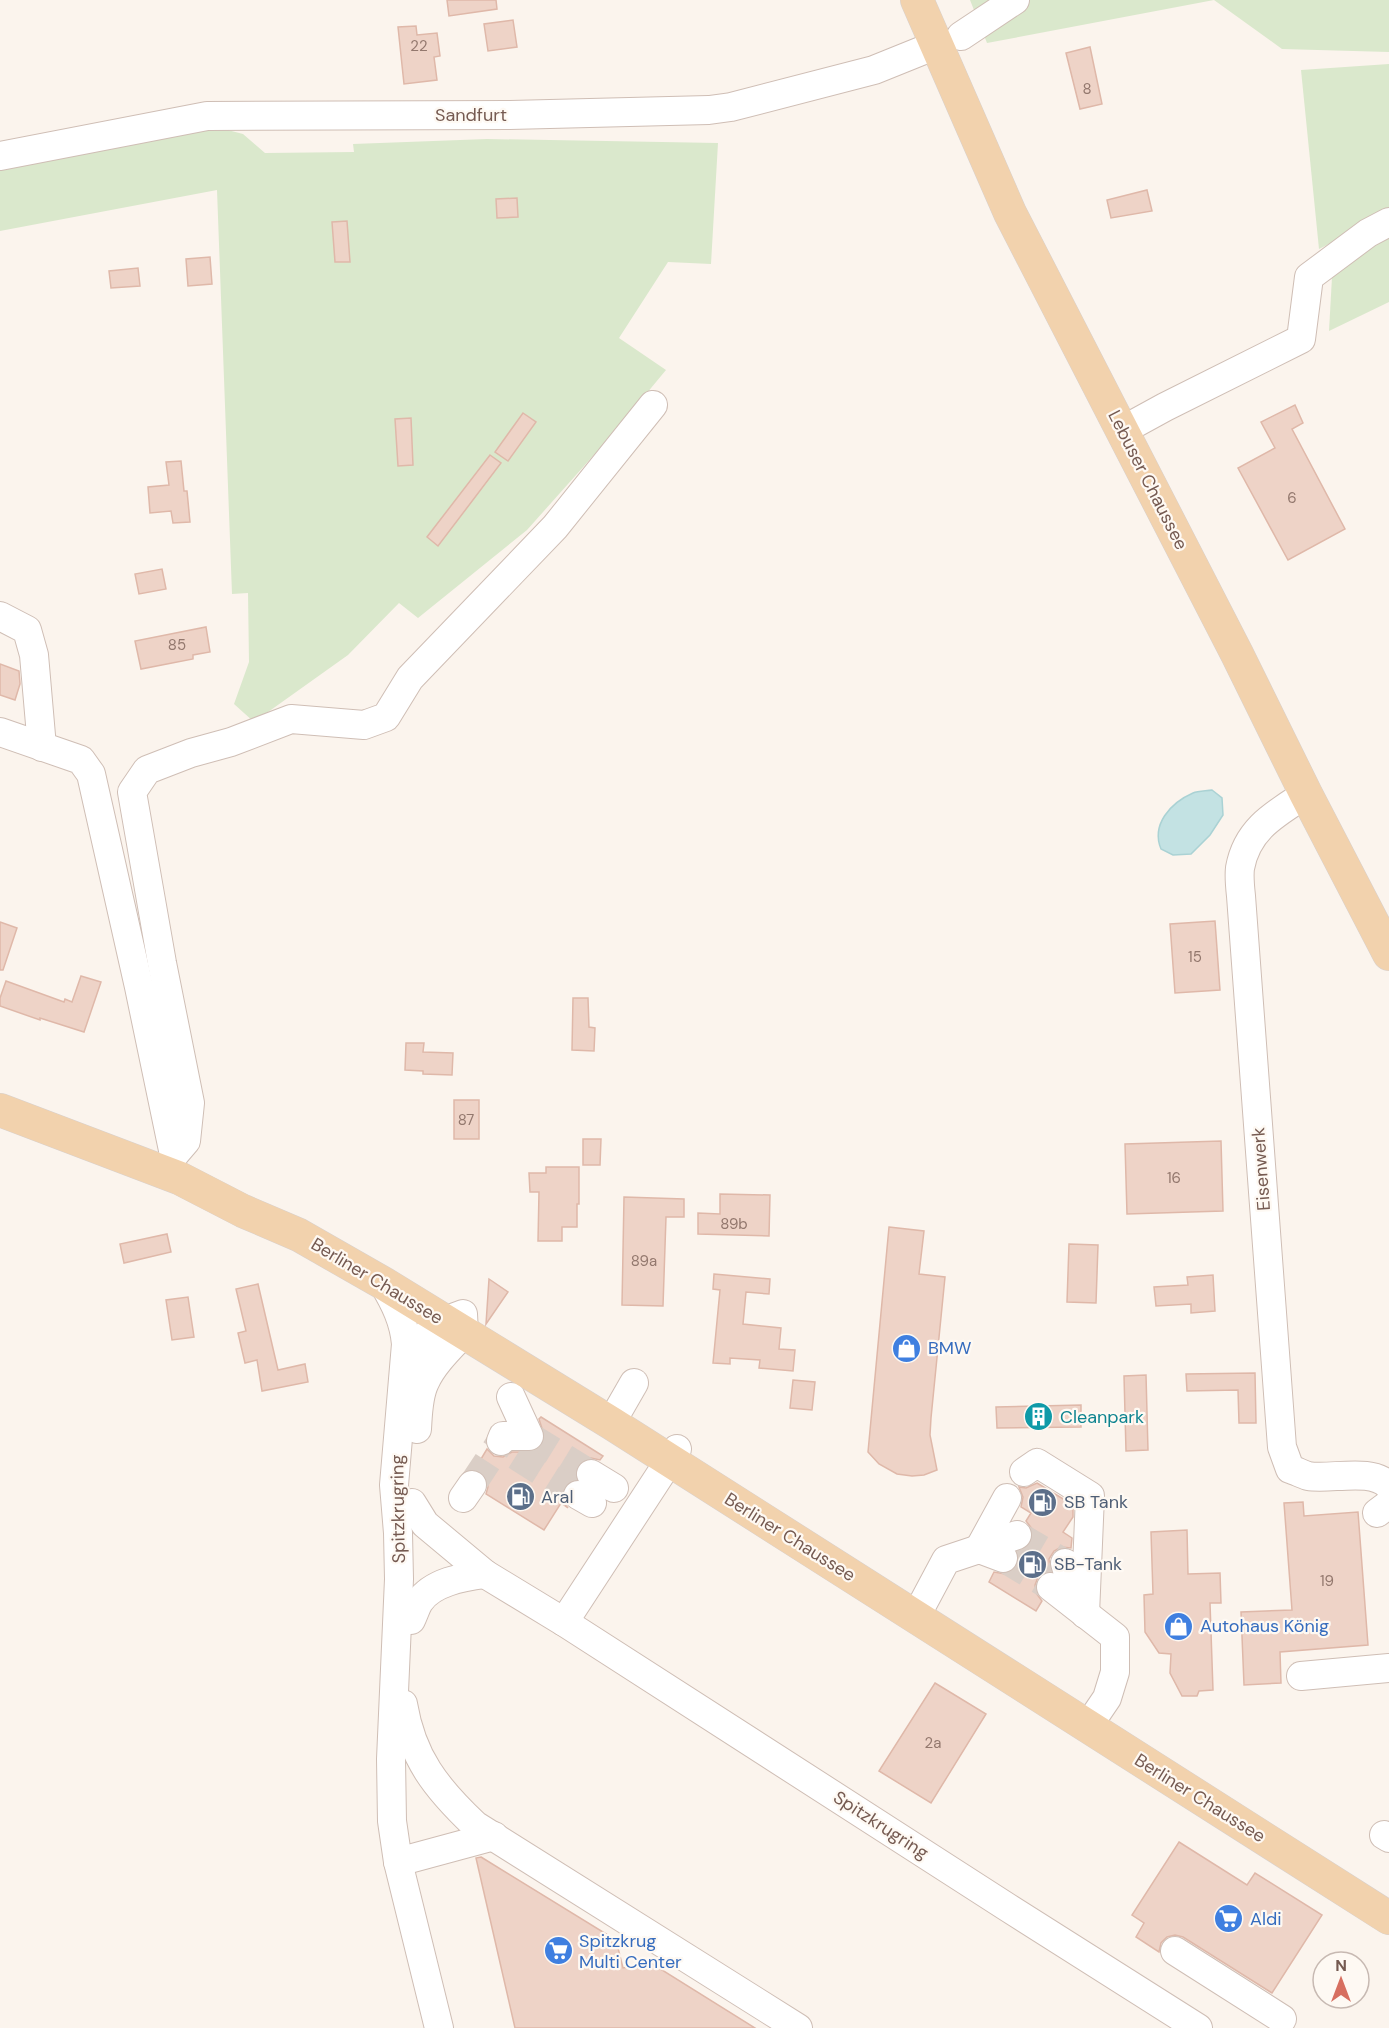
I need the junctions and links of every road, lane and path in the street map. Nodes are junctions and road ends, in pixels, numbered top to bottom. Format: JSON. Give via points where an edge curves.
{"nodes":[{"id":1,"x":918,"y":0,"type":"edge"},
{"id":2,"x":1015,"y":0,"type":"edge"},
{"id":3,"x":949,"y":40,"type":"junction"},
{"id":4,"x":0,"y":156,"type":"edge"},
{"id":5,"x":1389,"y":222,"type":"edge"},
{"id":6,"x":653,"y":405,"type":"dead end"},
{"id":7,"x":1122,"y":430,"type":"junction"},
{"id":8,"x":0,"y":616,"type":"edge"},
{"id":9,"x":0,"y":732,"type":"edge"},
{"id":10,"x":42,"y":747,"type":"junction"},
{"id":11,"x":1306,"y":794,"type":"junction"},
{"id":12,"x":1389,"y":954,"type":"edge"},
{"id":13,"x":0,"y":1110,"type":"edge"},
{"id":14,"x":173,"y":1169,"type":"junction"},
{"id":15,"x":383,"y":1283,"type":"junction"},
{"id":16,"x":457,"y":1323,"type":"junction"},
{"id":17,"x":404,"y":1369,"type":"junction"},
{"id":18,"x":633,"y":1383,"type":"dead end"},
{"id":19,"x":614,"y":1418,"type":"junction"},
{"id":20,"x":674,"y":1455,"type":"junction"},
{"id":21,"x":1024,"y":1472,"type":"dead end"},
{"id":22,"x":1389,"y":1486,"type":"edge"},
{"id":23,"x":1007,"y":1498,"type":"dead end"},
{"id":24,"x":412,"y":1503,"type":"junction"},
{"id":25,"x":1065,"y":1563,"type":"tunnel mouth"},
{"id":26,"x":485,"y":1574,"type":"junction"},
{"id":27,"x":1051,"y":1587,"type":"tunnel mouth"},
{"id":28,"x":922,"y":1605,"type":"junction"},
{"id":29,"x":1081,"y":1611,"type":"junction"},
{"id":30,"x":411,"y":1620,"type":"junction"},
{"id":31,"x":564,"y":1622,"type":"junction"},
{"id":32,"x":396,"y":1650,"type":"junction"},
{"id":33,"x":1389,"y":1668,"type":"edge"},
{"id":34,"x":1301,"y":1676,"type":"dead end"},
{"id":35,"x":401,"y":1688,"type":"junction"},
{"id":36,"x":1092,"y":1720,"type":"junction"},
{"id":37,"x":391,"y":1759,"type":"junction"},
{"id":38,"x":494,"y":1836,"type":"junction"},
{"id":39,"x":398,"y":1862,"type":"junction"},
{"id":40,"x":1389,"y":1898,"type":"edge"},
{"id":41,"x":1389,"y":1918,"type":"edge"},
{"id":42,"x":1175,"y":1951,"type":"dead end"},
{"id":43,"x":1282,"y":2019,"type":"dead end"},
{"id":44,"x":439,"y":2028,"type":"edge"},
{"id":45,"x":798,"y":2028,"type":"edge"},
{"id":46,"x":1198,"y":2028,"type":"edge"}],
"edges":[{"from":1,"to":3,"type":"main road","name":"Lebuser Chaussee"},
{"from":2,"to":3,"type":"street","name":"Sandfurt"},
{"from":3,"to":4,"type":"street","name":"Sandfurt","via":[[874,70],[709,110],[207,116]]},
{"from":3,"to":7,"type":"main road","name":"Lebuser Chaussee","via":[[1010,213]]},
{"from":5,"to":7,"type":"street","via":[[1309,277],[1301,339]]},
{"from":6,"to":14,"type":"street","via":[[555,527],[410,678],[386,717],[364,725],[291,718],[147,770],[132,792],[190,1103],[186,1141]]},
{"from":7,"to":11,"type":"main road","name":"Lebuser Chaussee"},
{"from":8,"to":10,"type":"street","via":[[27,630],[34,655]]},
{"from":9,"to":10,"type":"street"},
{"from":10,"to":14,"type":"street","via":[[81,760],[91,774],[139,987]]},
{"from":11,"to":12,"type":"main road","name":"Lebuser Chaussee"},
{"from":11,"to":22,"type":"street","name":"Eisenwerk","via":[[1267,820],[1249,839],[1240,868],[1282,1447],[1290,1469],[1310,1476],[1366,1476]]},
{"from":13,"to":14,"type":"main road","name":"Berliner Chaussee"},
{"from":14,"to":15,"type":"main road","name":"Berliner Chaussee","via":[[243,1211],[299,1235]]},
{"from":14,"to":16,"type":"main road","name":"Berliner Chaussee","via":[[307,1219]]},
{"from":15,"to":16,"type":"main road","name":"Berliner Chaussee"},
{"from":15,"to":17,"type":"street","name":"Spitzkrugring","via":[[404,1327]]},
{"from":16,"to":17,"type":"street","name":"Spitzkrugring","via":[[414,1348]]},
{"from":16,"to":19,"type":"main road","name":"Berliner Chaussee"},
{"from":16,"to":24,"type":"street","name":"Spitzkrugring","via":[[424,1383],[418,1405]]},
{"from":17,"to":32,"type":"street","name":"Spitzkrugring","via":[[394,1485],[399,1579]]},
{"from":18,"to":19,"type":"street"},
{"from":19,"to":20,"type":"main road","name":"Berliner Chaussee"},
{"from":20,"to":28,"type":"main road","name":"Berliner Chaussee"},
{"from":20,"to":31,"type":"street"},
{"from":20,"to":36,"type":"main road","name":"Berliner Chaussee"},
{"from":21,"to":29,"type":"street","via":[[1037,1463],[1090,1496]]},
{"from":23,"to":28,"type":"street","via":[[1000,1547],[946,1560]]},
{"from":24,"to":26,"type":"street","name":"Spitzkrugring","via":[[425,1524]]},
{"from":24,"to":30,"type":"street","name":"Spitzkrugring"},
{"from":25,"to":29,"type":"street"},
{"from":26,"to":30,"type":"street","name":"Spitzkrugring","via":[[442,1584],[420,1600]]},
{"from":26,"to":31,"type":"street","name":"Spitzkrugring"},
{"from":27,"to":29,"type":"street"},
{"from":28,"to":36,"type":"main road","name":"Berliner Chaussee"},
{"from":29,"to":36,"type":"street","via":[[1115,1637],[1115,1672],[1107,1698]]},
{"from":30,"to":35,"type":"street","name":"Spitzkrugring"},
{"from":31,"to":46,"type":"street","name":"Spitzkrugring"},
{"from":32,"to":35,"type":"street","name":"Spitzkrugring"},
{"from":32,"to":37,"type":"street","name":"Spitzkrugring"},
{"from":33,"to":34,"type":"street"},
{"from":35,"to":37,"type":"street","name":"Spitzkrugring"},
{"from":35,"to":38,"type":"street","name":"Spitzkrugring","via":[[412,1740],[429,1774],[455,1806]]},
{"from":36,"to":40,"type":"main road","name":"Berliner Chaussee"},
{"from":36,"to":41,"type":"main road","name":"Berliner Chaussee"},
{"from":37,"to":39,"type":"street","name":"Spitzkrugring","via":[[392,1821]]},
{"from":38,"to":39,"type":"street"},
{"from":38,"to":45,"type":"street","name":"Spitzkrugring"},
{"from":39,"to":44,"type":"street","name":"Spitzkrugring"},
{"from":42,"to":43,"type":"street"}]}
